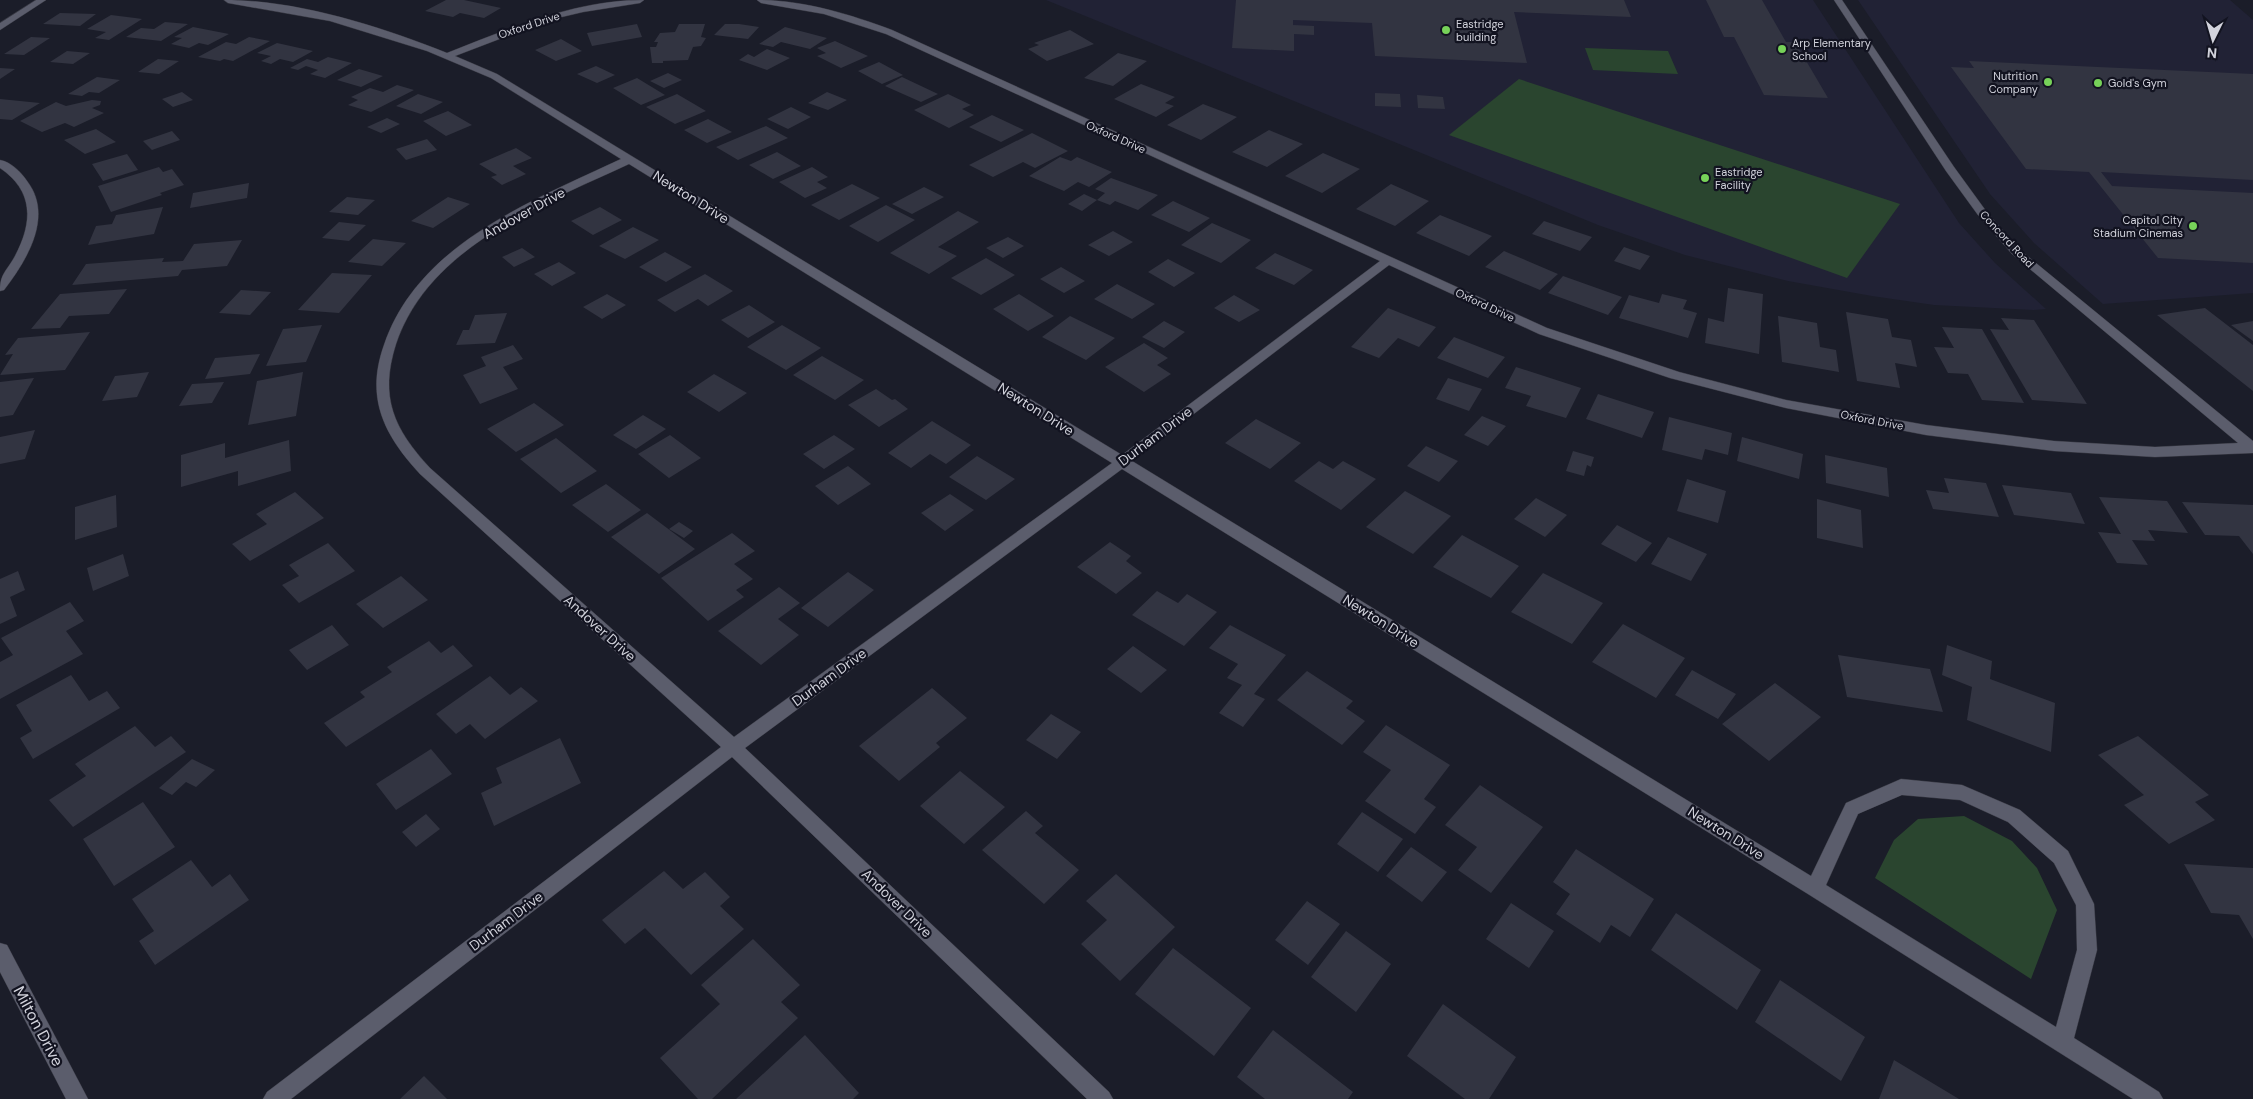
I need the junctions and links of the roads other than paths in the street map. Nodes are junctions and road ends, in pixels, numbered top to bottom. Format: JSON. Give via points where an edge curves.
{"nodes":[{"id":1,"x":42,"y":0,"type":"edge"},
{"id":2,"x":228,"y":0,"type":"edge"},
{"id":3,"x":640,"y":0,"type":"edge"},
{"id":4,"x":761,"y":0,"type":"edge"},
{"id":5,"x":1838,"y":0,"type":"edge"},
{"id":6,"x":0,"y":28,"type":"edge"},
{"id":7,"x":449,"y":55,"type":"junction"},
{"id":8,"x":630,"y":159,"type":"junction"},
{"id":9,"x":0,"y":162,"type":"edge"},
{"id":10,"x":1388,"y":260,"type":"junction"},
{"id":11,"x":0,"y":287,"type":"edge"},
{"id":12,"x":2252,"y":447,"type":"edge"},
{"id":13,"x":1122,"y":462,"type":"junction"},
{"id":14,"x":733,"y":748,"type":"junction"},
{"id":15,"x":1815,"y":888,"type":"junction"},
{"id":16,"x":0,"y":952,"type":"edge"},
{"id":17,"x":2062,"y":1044,"type":"junction"},
{"id":18,"x":77,"y":1099,"type":"edge"},
{"id":19,"x":274,"y":1099,"type":"edge"},
{"id":20,"x":1102,"y":1099,"type":"edge"},
{"id":21,"x":2152,"y":1099,"type":"edge"}],
"edges":[{"from":1,"to":6,"type":"street"},
{"from":2,"to":7,"type":"street","name":"Newton Drive","via":[[330,18],[388,33]]},
{"from":3,"to":7,"type":"street","name":"Oxford Drive","via":[[583,8],[546,18]]},
{"from":4,"to":10,"type":"street","name":"Oxford Drive","via":[[830,12],[889,32]]},
{"from":5,"to":12,"type":"street","name":"Concord Road","via":[[1950,169],[2016,252]]},
{"from":7,"to":8,"type":"street","name":"Newton Drive","via":[[494,76]]},
{"from":8,"to":13,"type":"street","name":"Newton Drive"},
{"from":8,"to":14,"type":"street","name":"Andover Drive","via":[[504,221],[459,251],[432,277],[403,309],[388,342],[382,375],[384,406],[398,439],[425,472]]},
{"from":9,"to":11,"type":"street","via":[[24,183],[34,203],[33,225],[23,251]]},
{"from":10,"to":12,"type":"street","name":"Oxford Drive","via":[[1542,332],[1675,375],[1786,404],[1926,430],[2054,446],[2155,452]]},
{"from":10,"to":13,"type":"street","name":"Durham Drive"},
{"from":13,"to":14,"type":"street","name":"Durham Drive"},
{"from":13,"to":15,"type":"street","name":"Newton Drive"},
{"from":14,"to":19,"type":"street","name":"Durham Drive"},
{"from":14,"to":20,"type":"street","name":"Andover Drive"},
{"from":15,"to":17,"type":"street","name":"Newton Drive"},
{"from":15,"to":17,"type":"street","via":[[1852,808],[1900,787],[1962,793],[2014,816],[2060,857],[2085,904],[2087,950]]},
{"from":16,"to":18,"type":"street","name":"Milton Drive"},
{"from":17,"to":21,"type":"street","name":"Newton Drive"}]}
